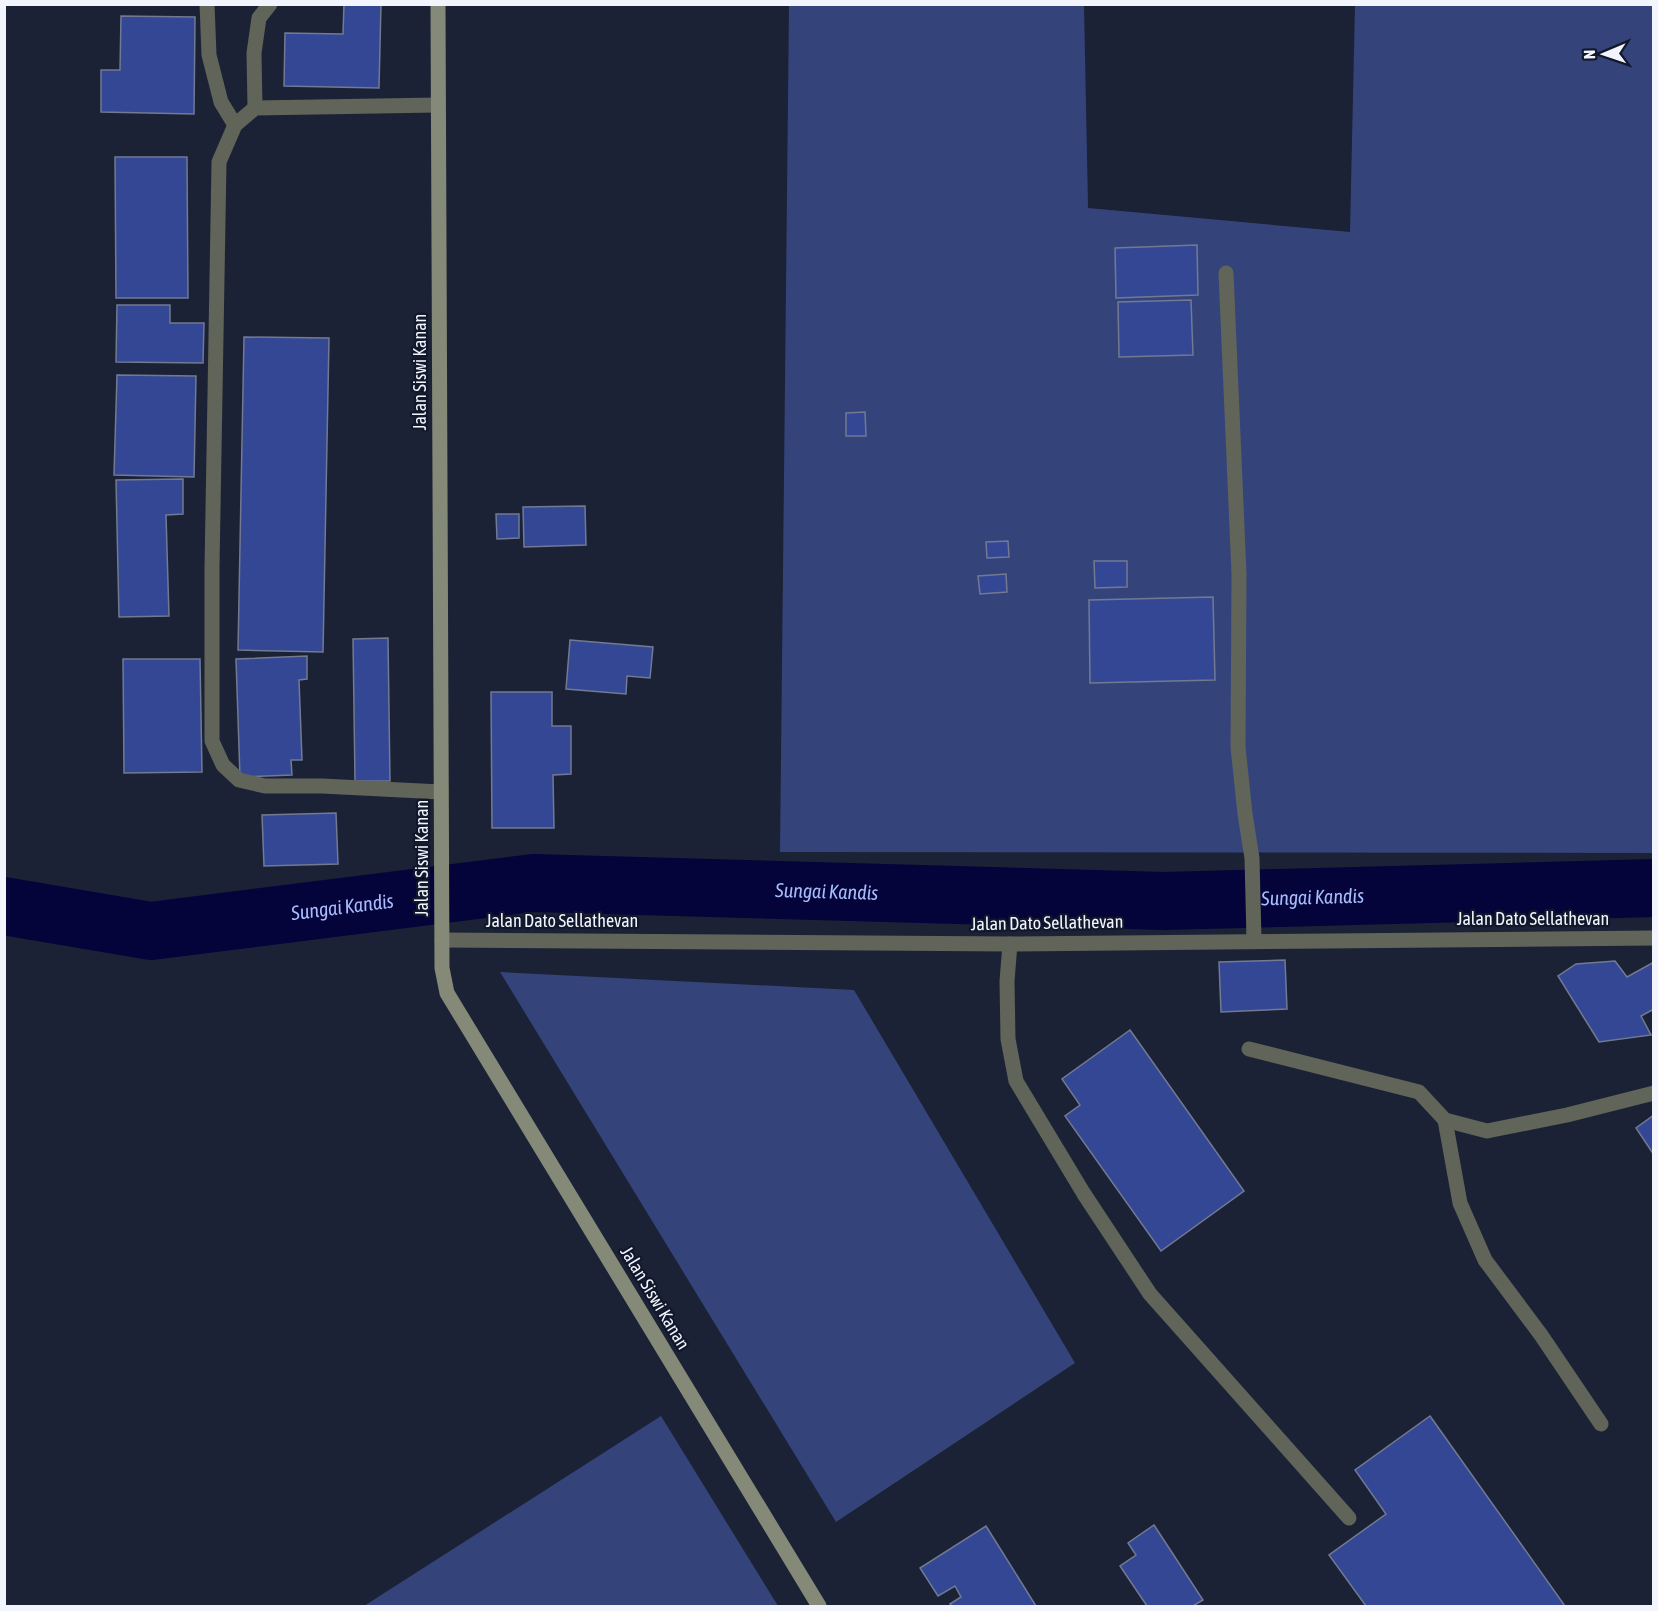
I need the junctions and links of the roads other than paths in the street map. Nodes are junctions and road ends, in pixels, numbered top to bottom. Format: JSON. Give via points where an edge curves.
{"nodes":[{"id":1,"x":207,"y":4,"type":"edge"},
{"id":2,"x":270,"y":4,"type":"edge"},
{"id":3,"x":438,"y":4,"type":"edge"},
{"id":4,"x":438,"y":105,"type":"junction"},
{"id":5,"x":255,"y":108,"type":"junction"},
{"id":6,"x":235,"y":125,"type":"junction"},
{"id":7,"x":1226,"y":273,"type":"dead end"},
{"id":8,"x":441,"y":792,"type":"junction"},
{"id":9,"x":442,"y":932,"type":"junction"},
{"id":10,"x":1653,"y":938,"type":"edge"},
{"id":11,"x":1254,"y":940,"type":"junction"},
{"id":12,"x":1010,"y":944,"type":"junction"},
{"id":13,"x":1250,"y":1049,"type":"dead end"},
{"id":14,"x":1653,"y":1094,"type":"edge"},
{"id":15,"x":1445,"y":1120,"type":"junction"},
{"id":16,"x":1601,"y":1424,"type":"dead end"},
{"id":17,"x":1350,"y":1518,"type":"dead end"},
{"id":18,"x":819,"y":1606,"type":"edge"}],
"edges":[{"from":1,"to":6,"type":"street","via":[[209,56],[221,102]]},
{"from":2,"to":5,"type":"street","via":[[259,18],[254,53]]},
{"from":3,"to":4,"type":"street","name":"Jalan Siswi Kanan"},
{"from":4,"to":5,"type":"street"},
{"from":4,"to":8,"type":"street","name":"Jalan Siswi Kanan"},
{"from":5,"to":6,"type":"street"},
{"from":6,"to":8,"type":"street","via":[[219,162],[212,741],[223,765],[238,780],[265,786]]},
{"from":7,"to":11,"type":"street","via":[[1239,574],[1238,747],[1252,858]]},
{"from":8,"to":9,"type":"street","name":"Jalan Siswi Kanan"},
{"from":9,"to":12,"type":"street","name":"Jalan Dato Sellathevan"},
{"from":9,"to":18,"type":"street","name":"Jalan Siswi Kanan","via":[[447,993]]},
{"from":10,"to":11,"type":"street","name":"Jalan Dato Sellathevan"},
{"from":11,"to":12,"type":"street","name":"Jalan Dato Sellathevan"},
{"from":12,"to":17,"type":"street","via":[[1008,1039],[1016,1081],[1150,1294]]},
{"from":13,"to":15,"type":"street","via":[[1419,1092]]},
{"from":14,"to":15,"type":"street","via":[[1487,1131]]},
{"from":15,"to":16,"type":"street","via":[[1460,1203],[1485,1260]]}]}
